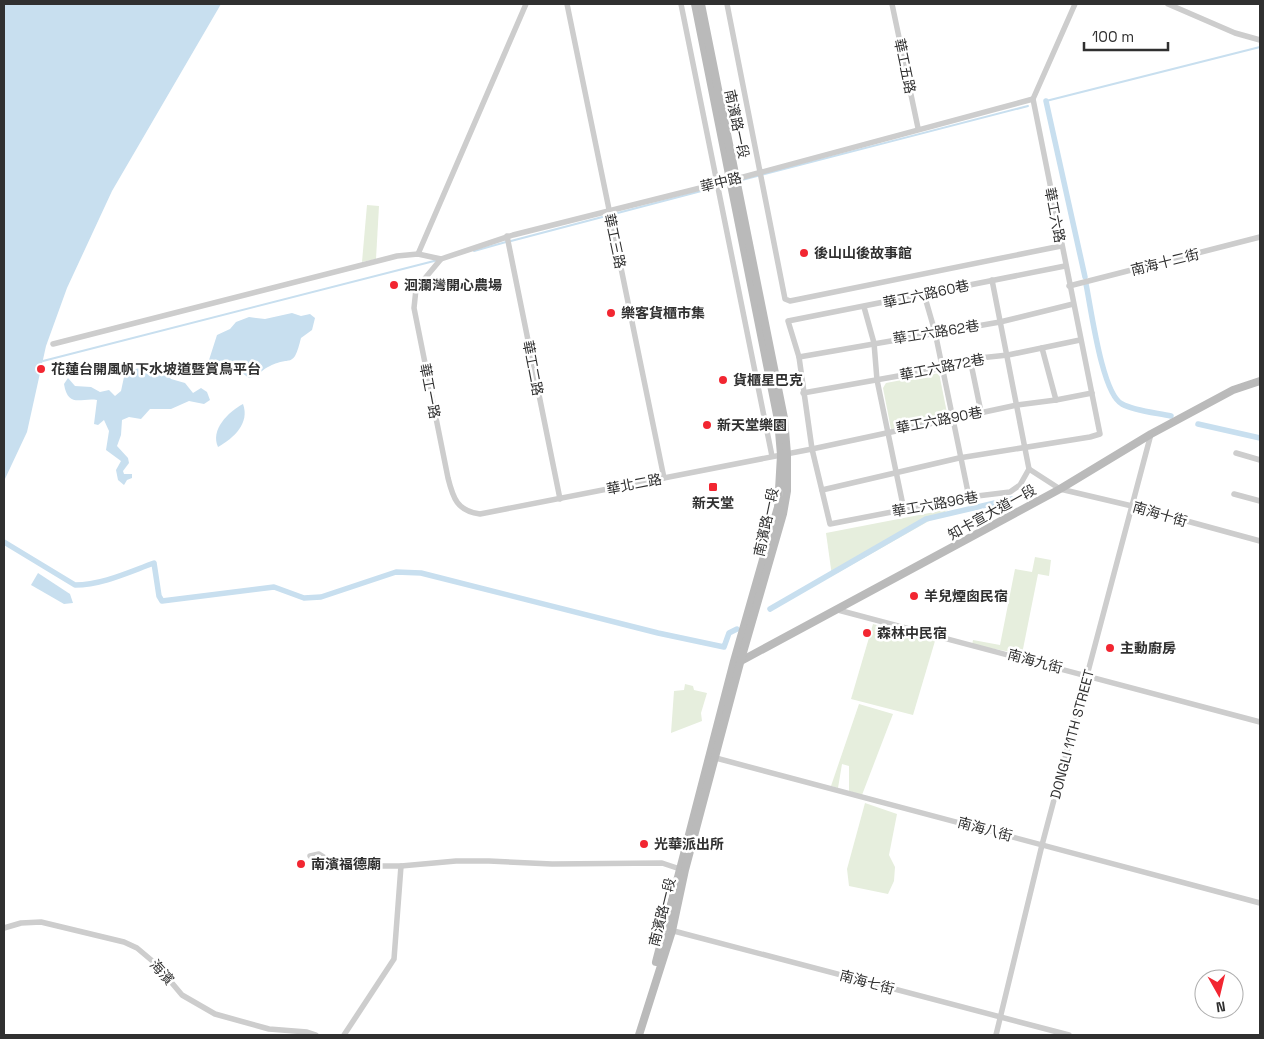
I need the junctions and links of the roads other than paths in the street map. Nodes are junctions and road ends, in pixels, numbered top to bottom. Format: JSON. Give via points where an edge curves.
{"nodes":[{"id":1,"x":526,"y":4,"type":"edge"},
{"id":2,"x":567,"y":4,"type":"edge"},
{"id":3,"x":682,"y":4,"type":"edge"},
{"id":4,"x":695,"y":4,"type":"edge"},
{"id":5,"x":701,"y":4,"type":"edge"},
{"id":6,"x":727,"y":4,"type":"edge"},
{"id":7,"x":892,"y":4,"type":"edge"},
{"id":8,"x":1075,"y":4,"type":"edge"},
{"id":9,"x":1168,"y":4,"type":"edge"},
{"id":10,"x":1260,"y":40,"type":"edge"},
{"id":11,"x":1033,"y":99,"type":"junction"},
{"id":12,"x":918,"y":128,"type":"junction"},
{"id":13,"x":760,"y":172,"type":"junction"},
{"id":14,"x":733,"y":180,"type":"junction"},
{"id":15,"x":716,"y":183,"type":"junction"},
{"id":16,"x":608,"y":210,"type":"junction"},
{"id":17,"x":507,"y":236,"type":"junction"},
{"id":18,"x":1260,"y":238,"type":"edge"},
{"id":19,"x":1061,"y":246,"type":"junction"},
{"id":20,"x":418,"y":254,"type":"junction"},
{"id":21,"x":441,"y":259,"type":"junction"},
{"id":22,"x":1065,"y":266,"type":"junction"},
{"id":23,"x":992,"y":280,"type":"junction"},
{"id":24,"x":1069,"y":286,"type":"junction"},
{"id":25,"x":924,"y":294,"type":"junction"},
{"id":26,"x":1073,"y":304,"type":"junction"},
{"id":27,"x":864,"y":307,"type":"junction"},
{"id":28,"x":1000,"y":322,"type":"junction"},
{"id":29,"x":935,"y":332,"type":"junction"},
{"id":30,"x":1080,"y":340,"type":"junction"},
{"id":31,"x":874,"y":343,"type":"junction"},
{"id":32,"x":53,"y":344,"type":"dead end"},
{"id":33,"x":1042,"y":348,"type":"junction"},
{"id":34,"x":1008,"y":355,"type":"junction"},
{"id":35,"x":799,"y":357,"type":"junction"},
{"id":36,"x":970,"y":359,"type":"junction"},
{"id":37,"x":943,"y":368,"type":"junction"},
{"id":38,"x":877,"y":380,"type":"junction"},
{"id":39,"x":1260,"y":381,"type":"edge"},
{"id":40,"x":803,"y":393,"type":"junction"},
{"id":41,"x":1092,"y":393,"type":"junction"},
{"id":42,"x":1056,"y":400,"type":"junction"},
{"id":43,"x":1017,"y":405,"type":"junction"},
{"id":44,"x":981,"y":412,"type":"junction"},
{"id":45,"x":952,"y":419,"type":"junction"},
{"id":46,"x":888,"y":431,"type":"junction"},
{"id":47,"x":1151,"y":434,"type":"junction"},
{"id":48,"x":1026,"y":448,"type":"junction"},
{"id":49,"x":812,"y":449,"type":"junction"},
{"id":50,"x":1236,"y":453,"type":"dead end"},
{"id":51,"x":784,"y":454,"type":"junction"},
{"id":52,"x":772,"y":456,"type":"junction"},
{"id":53,"x":960,"y":458,"type":"junction"},
{"id":54,"x":1260,"y":460,"type":"edge"},
{"id":55,"x":1029,"y":469,"type":"junction"},
{"id":56,"x":896,"y":472,"type":"junction"},
{"id":57,"x":664,"y":478,"type":"junction"},
{"id":58,"x":1060,"y":489,"type":"junction"},
{"id":59,"x":822,"y":490,"type":"junction"},
{"id":60,"x":1234,"y":494,"type":"dead end"},
{"id":61,"x":969,"y":497,"type":"junction"},
{"id":62,"x":560,"y":499,"type":"junction"},
{"id":63,"x":1260,"y":500,"type":"edge"},
{"id":64,"x":1132,"y":506,"type":"junction"},
{"id":65,"x":904,"y":510,"type":"junction"},
{"id":66,"x":480,"y":514,"type":"joint"},
{"id":67,"x":1260,"y":541,"type":"edge"},
{"id":68,"x":838,"y":610,"type":"junction"},
{"id":69,"x":737,"y":662,"type":"junction"},
{"id":70,"x":1087,"y":675,"type":"junction"},
{"id":71,"x":1260,"y":722,"type":"edge"},
{"id":72,"x":713,"y":757,"type":"junction"},
{"id":73,"x":1042,"y":845,"type":"junction"},
{"id":74,"x":310,"y":856,"type":"dead end"},
{"id":75,"x":401,"y":866,"type":"junction"},
{"id":76,"x":682,"y":870,"type":"junction"},
{"id":77,"x":1260,"y":903,"type":"edge"},
{"id":78,"x":4,"y":928,"type":"edge"},
{"id":79,"x":669,"y":930,"type":"junction"},
{"id":80,"x":1001,"y":1017,"type":"junction"},
{"id":81,"x":316,"y":1035,"type":"edge"},
{"id":82,"x":344,"y":1035,"type":"edge"},
{"id":83,"x":635,"y":1035,"type":"edge"},
{"id":84,"x":639,"y":1035,"type":"edge"},
{"id":85,"x":996,"y":1035,"type":"edge"},
{"id":86,"x":1069,"y":1035,"type":"edge"}],
"edges":[{"from":1,"to":20,"type":"street"},
{"from":2,"to":16,"type":"street","name":"華工三路"},
{"from":3,"to":15,"type":"street"},
{"from":4,"to":14,"type":"main road","name":"南濱路一段"},
{"from":5,"to":14,"type":"main road","name":"南濱路一段"},
{"from":6,"to":13,"type":"street"},
{"from":7,"to":12,"type":"street","name":"華工五路"},
{"from":8,"to":11,"type":"street"},
{"from":9,"to":10,"type":"street","via":[[1235,33]]},
{"from":11,"to":12,"type":"street","name":"華中路"},
{"from":11,"to":19,"type":"street","name":"華工六路"},
{"from":12,"to":13,"type":"street","name":"華中路"},
{"from":13,"to":14,"type":"street","name":"華中路"},
{"from":13,"to":19,"type":"street","via":[[785,299],[790,301]]},
{"from":14,"to":15,"type":"street","name":"華中路"},
{"from":14,"to":51,"type":"main road","name":"南濱路一段"},
{"from":15,"to":16,"type":"street","name":"華中路"},
{"from":15,"to":52,"type":"street"},
{"from":16,"to":17,"type":"street","name":"華中路"},
{"from":16,"to":57,"type":"street","name":"華工三路"},
{"from":17,"to":21,"type":"street","name":"華中路"},
{"from":17,"to":62,"type":"street","name":"華工二路"},
{"from":18,"to":24,"type":"street","name":"南海十二街"},
{"from":19,"to":22,"type":"street","name":"華工六路"},
{"from":20,"to":21,"type":"street"},
{"from":20,"to":32,"type":"street"},
{"from":21,"to":66,"type":"street","name":"華工一路","via":[[416,289],[414,308],[452,494],[460,508]]},
{"from":22,"to":23,"type":"street","name":"華工六路60巷"},
{"from":22,"to":24,"type":"street","name":"華工六路"},
{"from":23,"to":25,"type":"street","name":"華工六路60巷"},
{"from":23,"to":28,"type":"street"},
{"from":24,"to":26,"type":"street","name":"華工六路"},
{"from":25,"to":27,"type":"street","name":"華工六路60巷"},
{"from":25,"to":29,"type":"street"},
{"from":26,"to":28,"type":"street","name":"華工六路62巷"},
{"from":26,"to":30,"type":"street","name":"華工六路"},
{"from":27,"to":31,"type":"street"},
{"from":27,"to":35,"type":"street","name":"華工六路60巷","via":[[788,321]]},
{"from":28,"to":29,"type":"street","name":"華工六路62巷"},
{"from":28,"to":34,"type":"street"},
{"from":29,"to":31,"type":"street","name":"華工六路62巷"},
{"from":29,"to":37,"type":"street"},
{"from":30,"to":33,"type":"street","name":"華工六路72巷"},
{"from":30,"to":41,"type":"street","name":"華工六路"},
{"from":31,"to":35,"type":"street","name":"華工六路62巷"},
{"from":31,"to":38,"type":"street"},
{"from":33,"to":34,"type":"street","name":"華工六路72巷"},
{"from":33,"to":42,"type":"street"},
{"from":34,"to":36,"type":"street","name":"華工六路72巷"},
{"from":34,"to":43,"type":"street"},
{"from":35,"to":40,"type":"street"},
{"from":36,"to":37,"type":"street","name":"華工六路72巷"},
{"from":36,"to":44,"type":"street"},
{"from":37,"to":38,"type":"street","name":"華工六路72巷"},
{"from":37,"to":45,"type":"street"},
{"from":38,"to":40,"type":"street","name":"華工六路72巷"},
{"from":38,"to":46,"type":"street"},
{"from":39,"to":47,"type":"main road","name":"知卡宣大道一段","via":[[1233,390]]},
{"from":40,"to":49,"type":"street"},
{"from":41,"to":42,"type":"street","name":"華工六路90巷"},
{"from":41,"to":48,"type":"street","name":"華工六路","via":[[1100,434]]},
{"from":42,"to":43,"type":"street","name":"華工六路90巷"},
{"from":43,"to":44,"type":"street","name":"華工六路90巷"},
{"from":43,"to":48,"type":"street"},
{"from":44,"to":45,"type":"street","name":"華工六路90巷"},
{"from":45,"to":46,"type":"street","name":"華工六路90巷"},
{"from":45,"to":53,"type":"street"},
{"from":46,"to":49,"type":"street","name":"華工六路90巷"},
{"from":46,"to":56,"type":"street"},
{"from":47,"to":58,"type":"main road","name":"知卡宣大道一段"},
{"from":47,"to":64,"type":"street","name":"DONGLI 11TH STREET"},
{"from":48,"to":53,"type":"street"},
{"from":48,"to":55,"type":"street"},
{"from":49,"to":51,"type":"street","name":"華工六路90巷"},
{"from":49,"to":59,"type":"street"},
{"from":50,"to":54,"type":"street"},
{"from":51,"to":52,"type":"street","name":"華北二路"},
{"from":51,"to":69,"type":"main road","name":"南濱路一段","via":[[786,491],[783,514]]},
{"from":52,"to":57,"type":"street","name":"華北二路"},
{"from":53,"to":56,"type":"street"},
{"from":53,"to":61,"type":"street"},
{"from":55,"to":58,"type":"street","name":"南海十街"},
{"from":55,"to":61,"type":"street","name":"華工六路96巷","via":[[1020,485],[1010,492]]},
{"from":56,"to":59,"type":"street"},
{"from":56,"to":65,"type":"street"},
{"from":57,"to":62,"type":"street","name":"華北二路"},
{"from":58,"to":64,"type":"street","name":"南海十街"},
{"from":58,"to":68,"type":"main road","name":"知卡宣大道一段"},
{"from":59,"to":65,"type":"street","name":"華工六路96巷","via":[[830,524]]},
{"from":60,"to":63,"type":"street"},
{"from":61,"to":65,"type":"street","name":"華工六路96巷"},
{"from":62,"to":66,"type":"street","name":"華北二路"},
{"from":64,"to":67,"type":"street","name":"南海十街"},
{"from":64,"to":70,"type":"street","name":"DONGLI 11TH STREET"},
{"from":68,"to":69,"type":"main road","name":"知卡宣大道一段"},
{"from":68,"to":70,"type":"street","name":"南海九街"},
{"from":69,"to":72,"type":"main road","name":"南濱路一段"},
{"from":70,"to":71,"type":"street","name":"南海九街"},
{"from":70,"to":73,"type":"street","name":"DONGLI 11TH STREET"},
{"from":72,"to":73,"type":"street","name":"南海八街"},
{"from":72,"to":76,"type":"main road","name":"南濱路一段"},
{"from":73,"to":77,"type":"street","name":"南海八街"},
{"from":73,"to":80,"type":"street","name":"DONGLI 11TH STREET"},
{"from":74,"to":75,"type":"street","via":[[319,854],[338,866]]},
{"from":75,"to":76,"type":"street","via":[[456,861],[662,863]]},
{"from":75,"to":82,"type":"street","via":[[394,959]]},
{"from":76,"to":79,"type":"main road","name":"南濱路一段"},
{"from":78,"to":81,"type":"street","name":"海濱","via":[[41,922],[124,942],[156,964],[182,995],[215,1014],[269,1029]]},
{"from":79,"to":80,"type":"street","name":"南海七街"},
{"from":79,"to":83,"type":"main road","name":"南濱路一段"},
{"from":79,"to":84,"type":"main road","name":"南濱路一段"},
{"from":80,"to":85,"type":"street","name":"DONGLI 11TH STREET"},
{"from":80,"to":86,"type":"street","name":"南海七街"}]}
